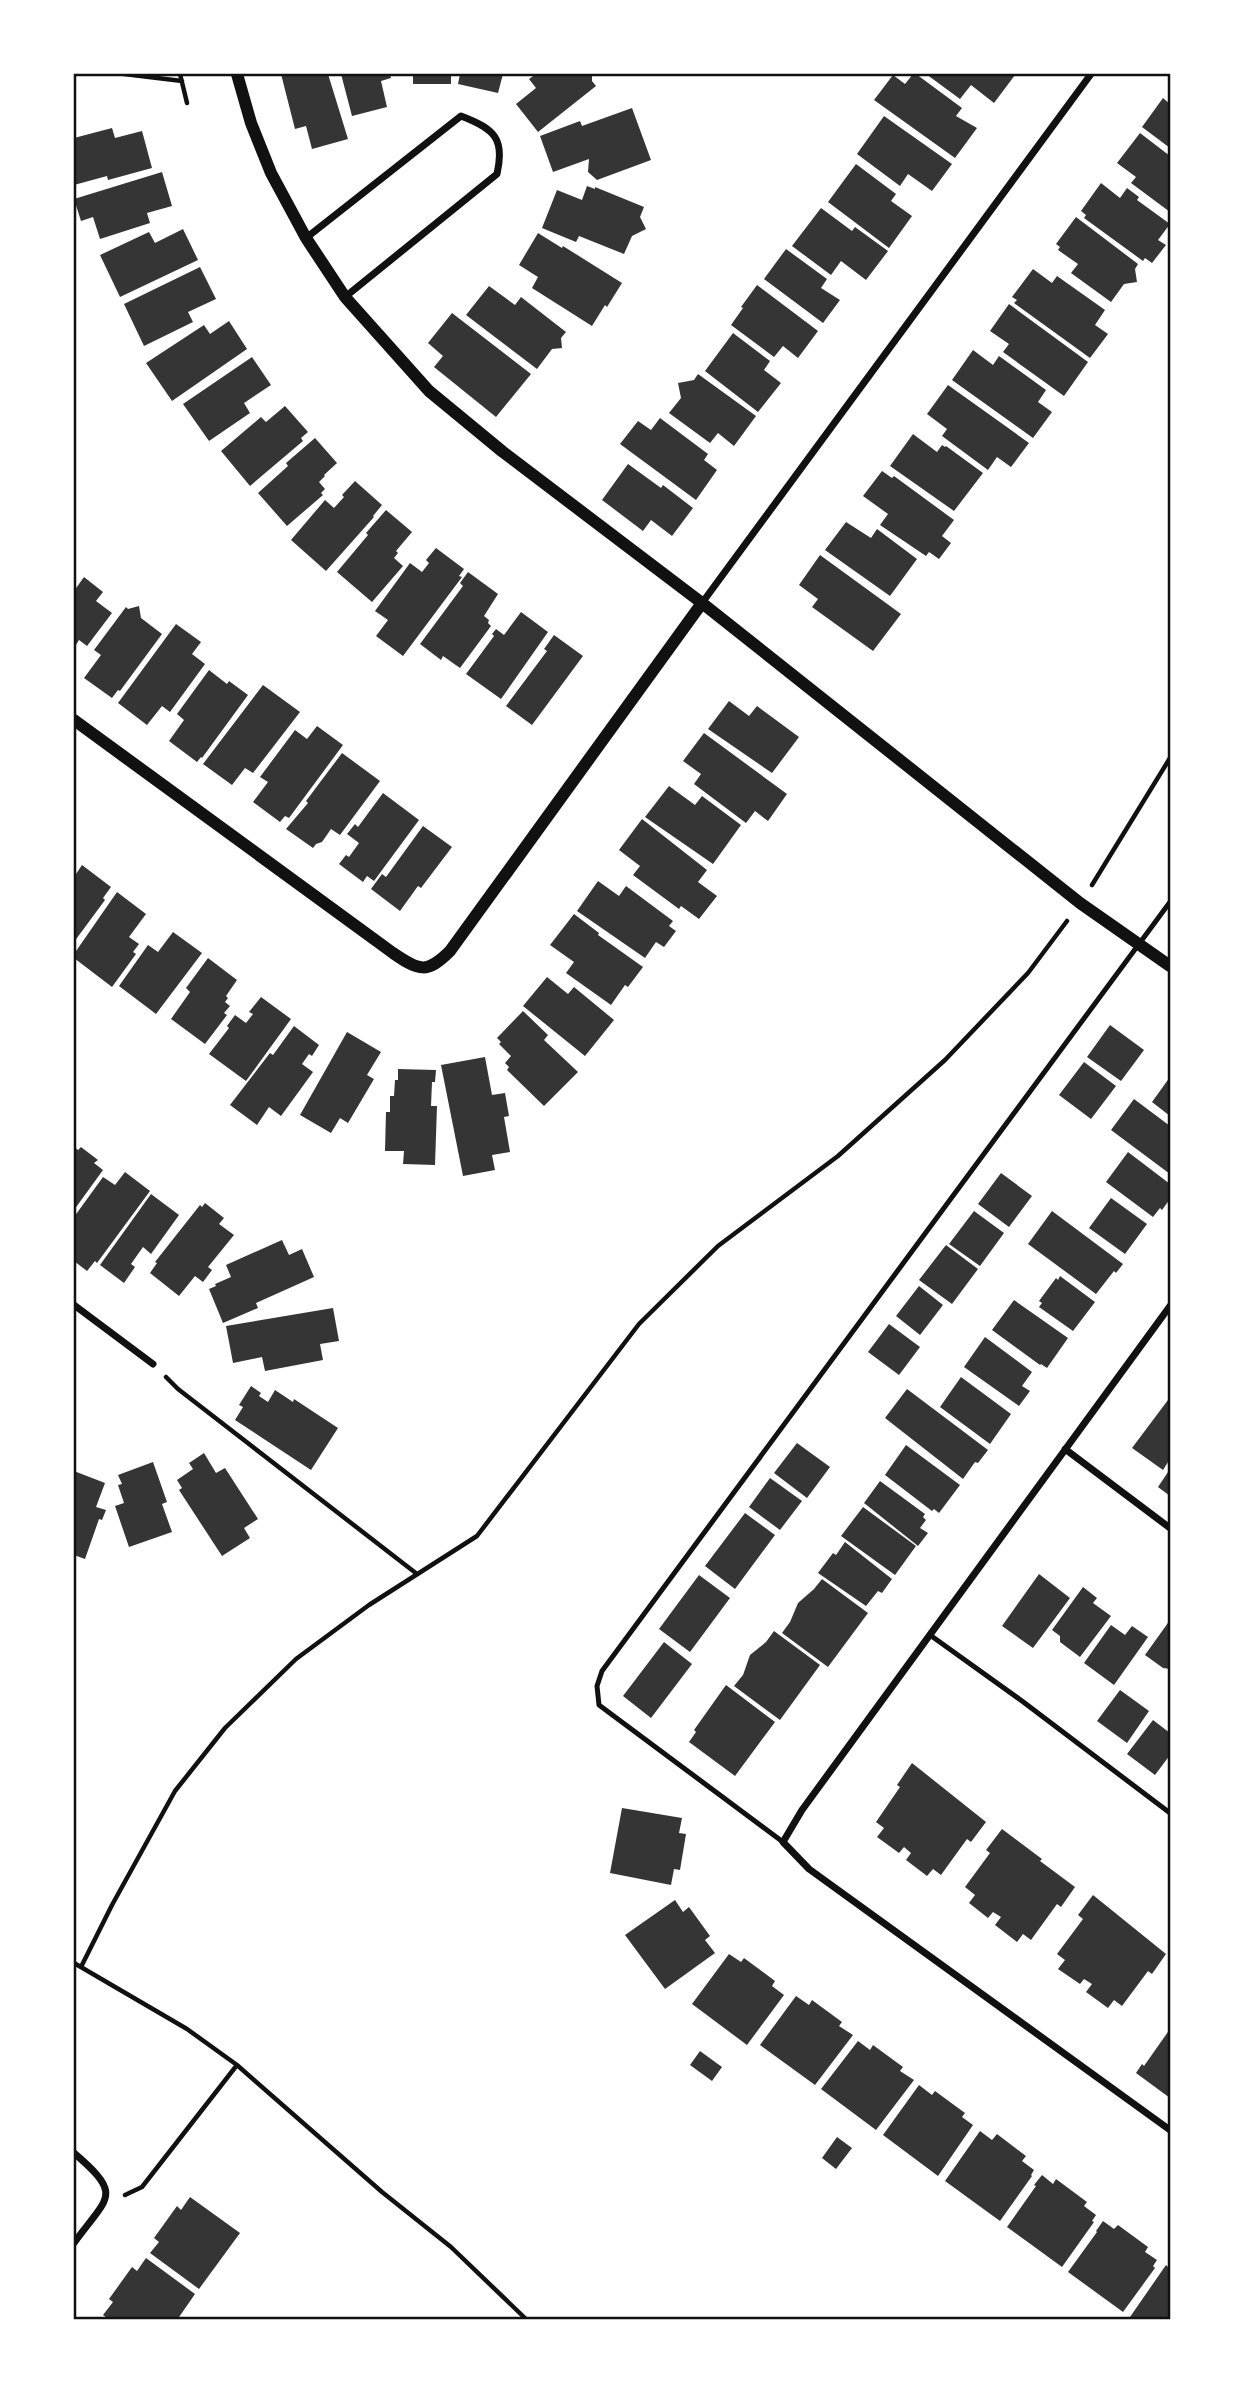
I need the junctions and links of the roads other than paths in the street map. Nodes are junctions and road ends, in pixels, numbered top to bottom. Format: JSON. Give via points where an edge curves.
{"nodes":[{"id":1,"x":237,"y":74,"type":"edge"},
{"id":2,"x":1091,"y":74,"type":"edge"},
{"id":3,"x":306,"y":238,"type":"junction"},
{"id":4,"x":345,"y":297,"type":"junction"},
{"id":5,"x":702,"y":603,"type":"junction"},
{"id":6,"x":74,"y":720,"type":"edge"},
{"id":7,"x":1171,"y":902,"type":"edge"},
{"id":8,"x":1139,"y":945,"type":"junction"},
{"id":9,"x":1171,"y":966,"type":"edge"},
{"id":10,"x":74,"y":1305,"type":"edge"},
{"id":11,"x":1171,"y":1306,"type":"edge"},
{"id":12,"x":153,"y":1364,"type":"road end"},
{"id":13,"x":1065,"y":1450,"type":"junction"},
{"id":14,"x":1171,"y":1528,"type":"edge"},
{"id":15,"x":930,"y":1635,"type":"junction"},
{"id":16,"x":1171,"y":1813,"type":"edge"},
{"id":17,"x":783,"y":1842,"type":"junction"},
{"id":18,"x":1171,"y":2130,"type":"edge"},
{"id":19,"x":74,"y":2153,"type":"edge"},
{"id":20,"x":74,"y":2243,"type":"edge"}],
"edges":[{"from":1,"to":3,"type":"street","via":[[271,173]]},
{"from":2,"to":5,"type":"street"},
{"from":3,"to":4,"type":"street"},
{"from":3,"to":4,"type":"street","via":[[461,116],[494,134],[501,154],[497,174]]},
{"from":4,"to":5,"type":"street","via":[[429,391]]},
{"from":5,"to":6,"type":"street","via":[[450,951],[428,968],[410,965]]},
{"from":5,"to":8,"type":"street"},
{"from":7,"to":8,"type":"lane"},
{"from":8,"to":9,"type":"street"},
{"from":8,"to":17,"type":"lane","via":[[602,1671],[598,1705]]},
{"from":10,"to":12,"type":"street"},
{"from":11,"to":13,"type":"street"},
{"from":13,"to":14,"type":"street"},
{"from":13,"to":15,"type":"street"},
{"from":15,"to":16,"type":"lane"},
{"from":15,"to":17,"type":"street"},
{"from":17,"to":18,"type":"street","via":[[809,1869]]},
{"from":19,"to":20,"type":"street","via":[[107,2192]]}]}
